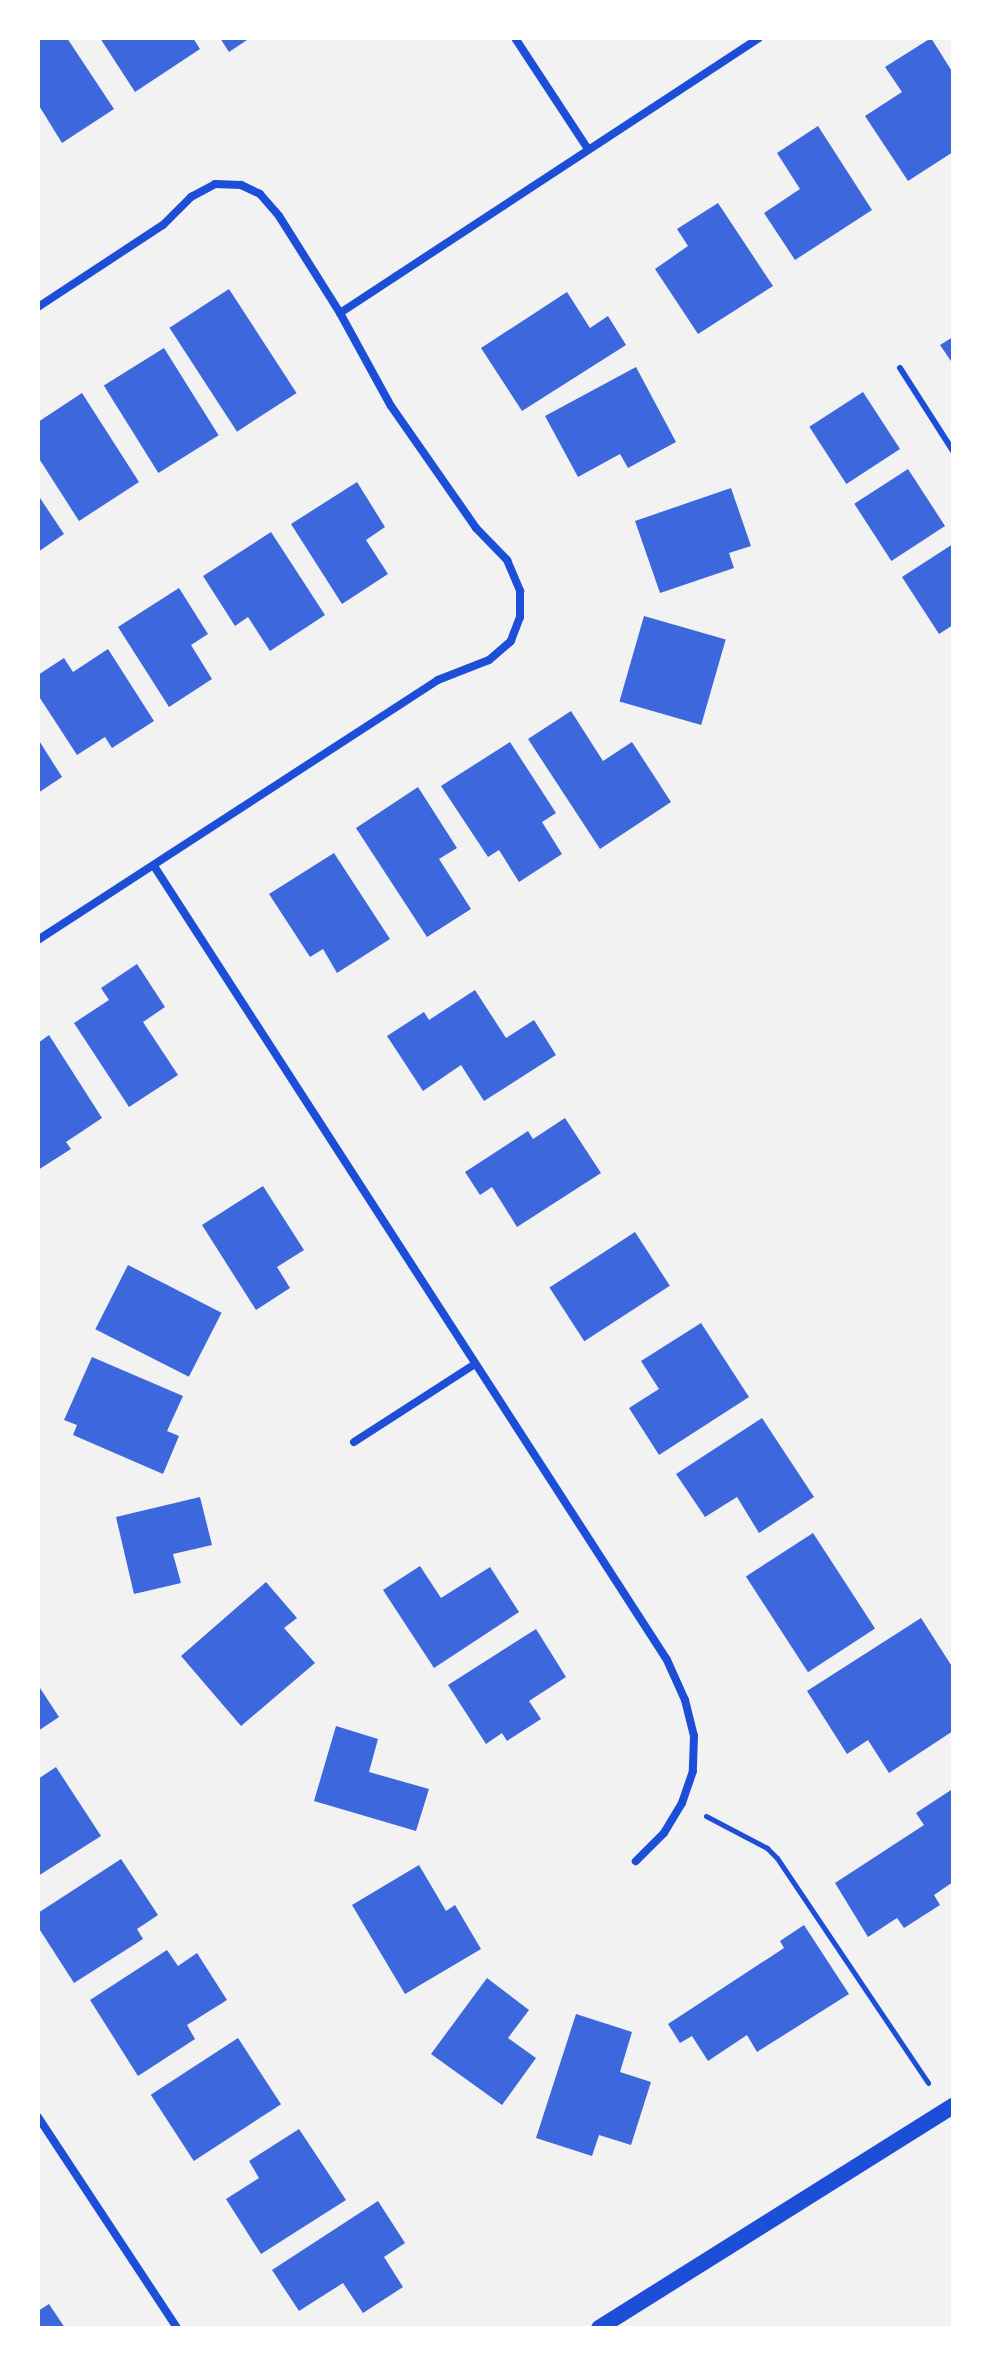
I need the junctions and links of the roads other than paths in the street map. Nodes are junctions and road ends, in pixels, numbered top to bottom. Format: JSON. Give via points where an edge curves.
{"nodes":[{"id":1,"x":515,"y":38,"type":"edge"},
{"id":2,"x":759,"y":38,"type":"edge"},
{"id":3,"x":588,"y":149,"type":"junction"},
{"id":4,"x":38,"y":307,"type":"edge"},
{"id":5,"x":340,"y":313,"type":"junction"},
{"id":6,"x":900,"y":368,"type":"dead end"},
{"id":7,"x":953,"y":451,"type":"edge"},
{"id":8,"x":154,"y":866,"type":"junction"},
{"id":9,"x":38,"y":940,"type":"edge"},
{"id":10,"x":475,"y":1364,"type":"junction"},
{"id":11,"x":354,"y":1442,"type":"dead end"},
{"id":12,"x":636,"y":1861,"type":"dead end"},
{"id":13,"x":950,"y":2108,"type":"edge"},
{"id":14,"x":38,"y":2117,"type":"edge"},
{"id":15,"x":177,"y":2328,"type":"edge"},
{"id":16,"x":599,"y":2328,"type":"edge"}],
"edges":[{"from":1,"to":3,"type":"street"},
{"from":2,"to":3,"type":"street"},
{"from":3,"to":5,"type":"street"},
{"from":4,"to":5,"type":"street","via":[[215,184],[241,185],[260,194]]},
{"from":5,"to":8,"type":"street","via":[[391,406],[476,528],[507,560],[520,591],[520,617],[511,641],[489,660],[438,680]]},
{"from":6,"to":7,"type":"lane"},
{"from":8,"to":9,"type":"street"},
{"from":8,"to":10,"type":"street"},
{"from":10,"to":11,"type":"street"},
{"from":10,"to":12,"type":"street","via":[[667,1660],[685,1700],[694,1736],[693,1771],[664,1833]]},
{"from":13,"to":16,"type":"main road"},
{"from":14,"to":15,"type":"street"}]}
